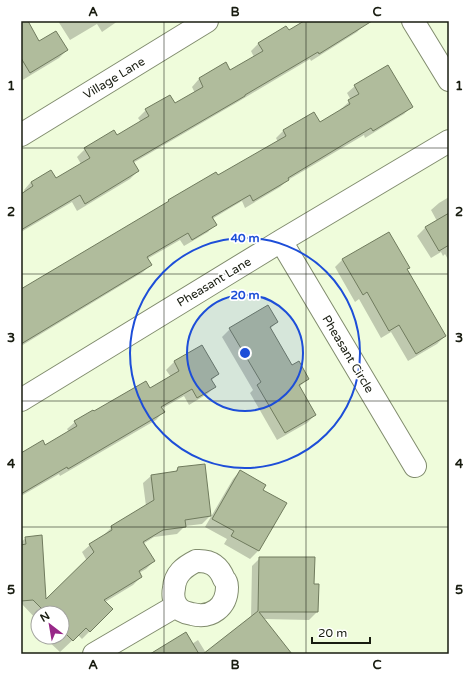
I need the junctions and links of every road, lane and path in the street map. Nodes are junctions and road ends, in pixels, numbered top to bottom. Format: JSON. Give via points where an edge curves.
{"nodes":[{"id":1,"x":207,"y":21,"type":"edge"},
{"id":2,"x":413,"y":21,"type":"edge"},
{"id":3,"x":449,"y":80,"type":"edge"},
{"id":4,"x":21,"y":135,"type":"edge"},
{"id":5,"x":449,"y":141,"type":"edge"},
{"id":6,"x":281,"y":241,"type":"junction"},
{"id":7,"x":21,"y":400,"type":"edge"},
{"id":8,"x":415,"y":466,"type":"dead end"},
{"id":9,"x":176,"y":606,"type":"dead end"},
{"id":10,"x":94,"y":654,"type":"edge"}],
"edges":[{"from":1,"to":4,"type":"street","name":"Village Lane"},
{"from":2,"to":3,"type":"street"},
{"from":5,"to":6,"type":"street","name":"Pheasant Lane"},
{"from":6,"to":7,"type":"street","name":"Pheasant Lane"},
{"from":6,"to":8,"type":"street","name":"Pheasant Circle"},
{"from":9,"to":10,"type":"street"}]}
